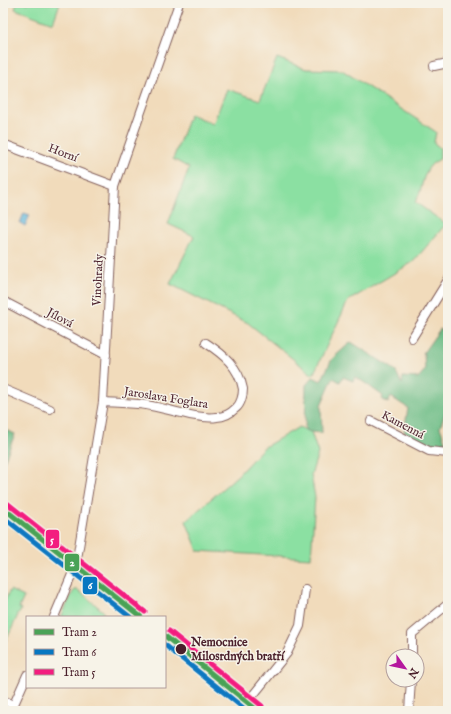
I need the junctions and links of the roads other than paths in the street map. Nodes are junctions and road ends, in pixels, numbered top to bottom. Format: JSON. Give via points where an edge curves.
{"nodes":[{"id":1,"x":179,"y":3,"type":"edge"},
{"id":2,"x":448,"y":63,"type":"edge"},
{"id":3,"x":434,"y":66,"type":"dead end"},
{"id":4,"x":3,"y":144,"type":"edge"},
{"id":5,"x":114,"y":186,"type":"junction"},
{"id":6,"x":448,"y":280,"type":"edge"},
{"id":7,"x":3,"y":301,"type":"edge"},
{"id":8,"x":412,"y":338,"type":"dead end"},
{"id":9,"x":206,"y":343,"type":"dead end"},
{"id":10,"x":106,"y":356,"type":"junction"},
{"id":11,"x":3,"y":389,"type":"edge"},
{"id":12,"x":103,"y":402,"type":"junction"},
{"id":13,"x":50,"y":409,"type":"dead end"},
{"id":14,"x":371,"y":421,"type":"dead end"},
{"id":15,"x":448,"y":453,"type":"edge"},
{"id":16,"x":3,"y":511,"type":"edge"},
{"id":17,"x":76,"y":567,"type":"junction"},
{"id":18,"x":305,"y":589,"type":"dead end"},
{"id":19,"x":448,"y":604,"type":"edge"},
{"id":20,"x":54,"y":616,"type":"edge"},
{"id":21,"x":137,"y":616,"type":"edge"},
{"id":22,"x":166,"y":640,"type":"edge"},
{"id":23,"x":412,"y":648,"type":"edge"},
{"id":24,"x":26,"y":677,"type":"edge"},
{"id":25,"x":411,"y":688,"type":"edge"},
{"id":26,"x":3,"y":700,"type":"edge"},
{"id":27,"x":12,"y":708,"type":"edge"},
{"id":28,"x":251,"y":708,"type":"edge"},
{"id":29,"x":409,"y":711,"type":"edge"}],
"edges":[{"from":1,"to":5,"type":"street","name":"Vinohrady"},
{"from":2,"to":3,"type":"street"},
{"from":4,"to":5,"type":"street","name":"Horní"},
{"from":5,"to":10,"type":"street","name":"Vinohrady"},
{"from":6,"to":8,"type":"street"},
{"from":7,"to":10,"type":"street","name":"Jílová"},
{"from":9,"to":12,"type":"street","name":"Jaroslava Foglara","via":[[230,360],[242,385],[243,392],[238,406],[226,415],[206,418],[146,405]]},
{"from":10,"to":12,"type":"street","name":"Vinohrady"},
{"from":11,"to":13,"type":"street"},
{"from":12,"to":17,"type":"street","name":"Vinohrady"},
{"from":14,"to":15,"type":"street","name":"Kamenná","via":[[429,452]]},
{"from":16,"to":17,"type":"main road"},
{"from":17,"to":20,"type":"street","name":"Vinohrady"},
{"from":17,"to":21,"type":"main road"},
{"from":18,"to":28,"type":"street","via":[[300,626],[287,653]]},
{"from":19,"to":23,"type":"street","via":[[412,634]]},
{"from":22,"to":28,"type":"main road"},
{"from":24,"to":27,"type":"street"},
{"from":25,"to":29,"type":"street"},
{"from":26,"to":27,"type":"street"}]}
